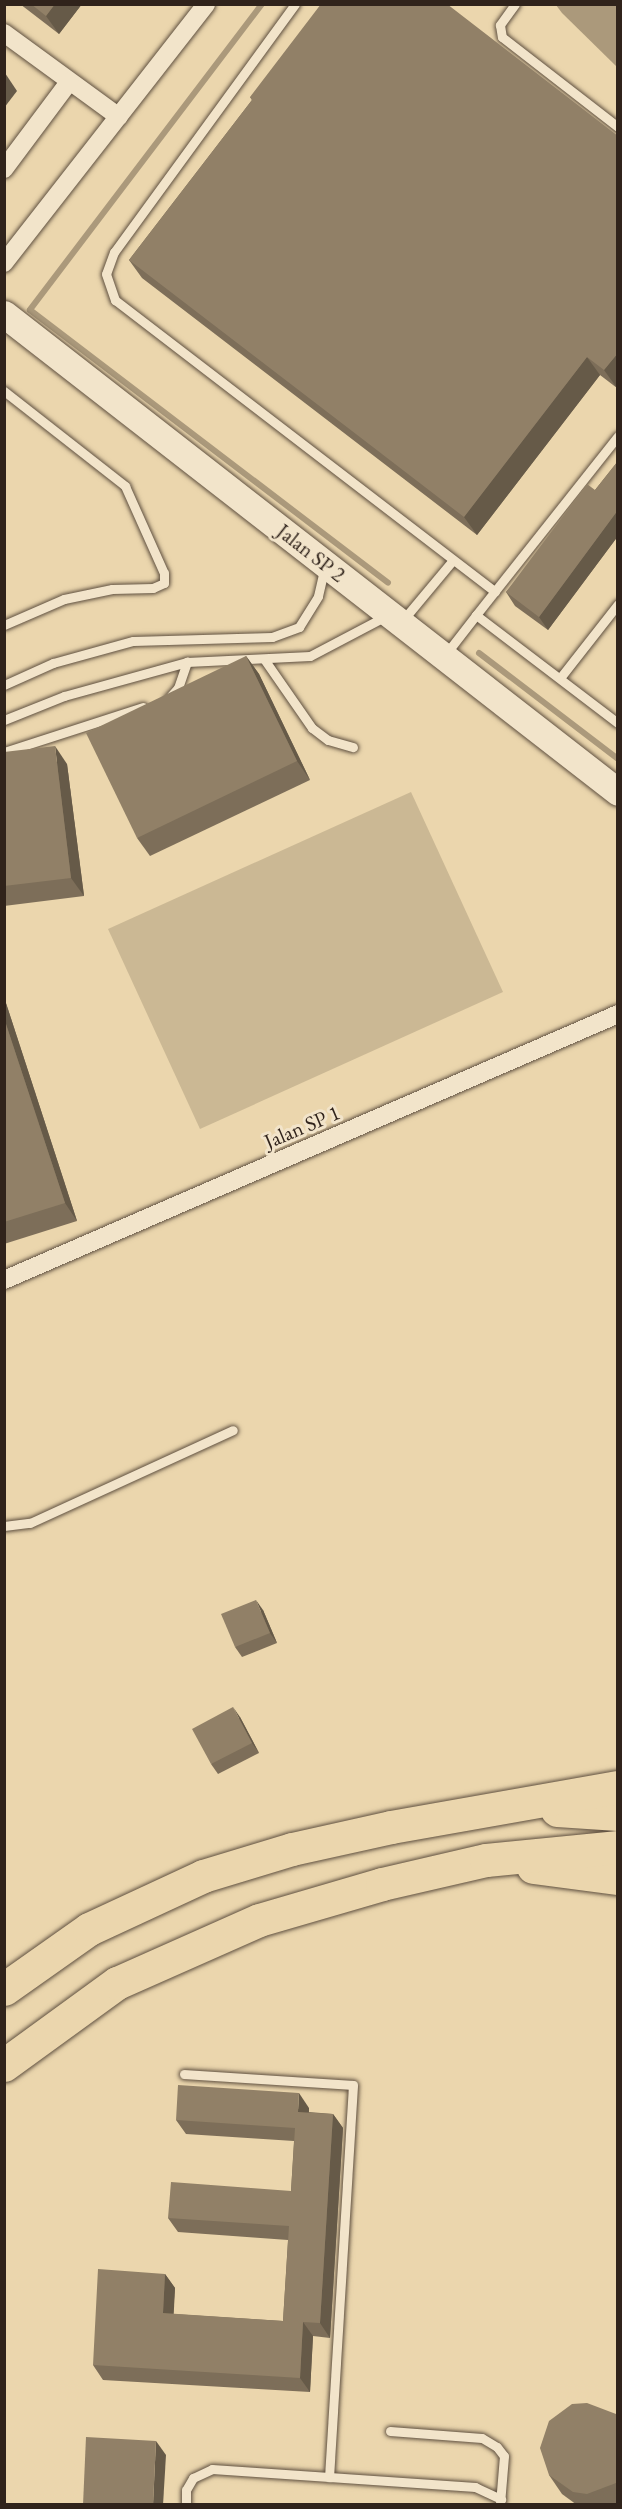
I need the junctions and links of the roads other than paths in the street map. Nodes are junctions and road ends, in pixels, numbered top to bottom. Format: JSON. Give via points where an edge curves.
{"nodes":[{"id":1,"x":206,"y":4,"type":"edge"},
{"id":2,"x":295,"y":4,"type":"edge"},
{"id":3,"x":515,"y":4,"type":"edge"},
{"id":4,"x":4,"y":33,"type":"edge"},
{"id":5,"x":69,"y":82,"type":"junction"},
{"id":6,"x":119,"y":117,"type":"junction"},
{"id":7,"x":618,"y":127,"type":"edge"},
{"id":8,"x":4,"y":169,"type":"edge"},
{"id":9,"x":4,"y":262,"type":"edge"},
{"id":10,"x":4,"y":314,"type":"edge"},
{"id":11,"x":4,"y":391,"type":"edge"},
{"id":12,"x":618,"y":436,"type":"edge"},
{"id":13,"x":453,"y":560,"type":"junction"},
{"id":14,"x":326,"y":564,"type":"junction"},
{"id":15,"x":495,"y":591,"type":"junction"},
{"id":16,"x":618,"y":604,"type":"edge"},
{"id":17,"x":476,"y":615,"type":"junction"},
{"id":18,"x":395,"y":618,"type":"junction"},
{"id":19,"x":4,"y":626,"type":"edge"},
{"id":20,"x":444,"y":656,"type":"junction"},
{"id":21,"x":264,"y":659,"type":"junction"},
{"id":22,"x":187,"y":662,"type":"junction"},
{"id":23,"x":560,"y":678,"type":"junction"},
{"id":24,"x":4,"y":686,"type":"edge"},
{"id":25,"x":4,"y":720,"type":"edge"},
{"id":26,"x":618,"y":723,"type":"edge"},
{"id":27,"x":353,"y":747,"type":"dead end"},
{"id":28,"x":4,"y":753,"type":"edge"},
{"id":29,"x":618,"y":792,"type":"edge"},
{"id":30,"x":618,"y":1014,"type":"edge"},
{"id":31,"x":4,"y":1280,"type":"edge"},
{"id":32,"x":233,"y":1430,"type":"dead end"},
{"id":33,"x":4,"y":1526,"type":"edge"},
{"id":34,"x":618,"y":1787,"type":"edge"},
{"id":35,"x":504,"y":1807,"type":"junction"},
{"id":36,"x":618,"y":1814,"type":"edge"},
{"id":37,"x":618,"y":1846,"type":"edge"},
{"id":38,"x":486,"y":1860,"type":"junction"},
{"id":39,"x":618,"y":1878,"type":"edge"},
{"id":40,"x":4,"y":1989,"type":"edge"},
{"id":41,"x":4,"y":2065,"type":"edge"},
{"id":42,"x":184,"y":2074,"type":"dead end"},
{"id":43,"x":390,"y":2431,"type":"dead end"},
{"id":44,"x":329,"y":2477,"type":"junction"},
{"id":45,"x":501,"y":2502,"type":"edge"},
{"id":46,"x":186,"y":2505,"type":"edge"}],
"edges":[{"from":1,"to":6,"type":"street"},
{"from":2,"to":13,"type":"lane","via":[[114,252],[106,274],[115,300]]},
{"from":3,"to":7,"type":"lane","via":[[500,25],[502,37]]},
{"from":4,"to":5,"type":"street"},
{"from":5,"to":6,"type":"street"},
{"from":5,"to":8,"type":"street"},
{"from":6,"to":9,"type":"street"},
{"from":10,"to":14,"type":"street","name":"Jalan SP 2"},
{"from":11,"to":19,"type":"lane","via":[[125,486],[164,573],[164,583],[153,588],[112,589],[64,600]]},
{"from":12,"to":15,"type":"lane"},
{"from":13,"to":15,"type":"lane"},
{"from":13,"to":18,"type":"lane"},
{"from":14,"to":18,"type":"street","name":"Jalan SP 2"},
{"from":14,"to":24,"type":"lane","via":[[318,596],[299,627],[272,637],[133,641],[53,663]]},
{"from":15,"to":17,"type":"lane"},
{"from":16,"to":23,"type":"lane"},
{"from":17,"to":20,"type":"lane"},
{"from":17,"to":23,"type":"lane"},
{"from":18,"to":20,"type":"street","name":"Jalan SP 2"},
{"from":18,"to":21,"type":"lane","via":[[310,656]]},
{"from":20,"to":29,"type":"street","name":"Jalan SP 2"},
{"from":21,"to":22,"type":"lane"},
{"from":21,"to":27,"type":"lane","via":[[312,728],[328,740]]},
{"from":22,"to":25,"type":"lane","via":[[75,693]]},
{"from":22,"to":28,"type":"lane","via":[[169,699]]},
{"from":23,"to":26,"type":"lane"},
{"from":30,"to":31,"type":"street","name":"Jalan SP 1"},
{"from":32,"to":33,"type":"lane","via":[[30,1523]]},
{"from":34,"to":35,"type":"highway"},
{"from":35,"to":36,"type":"highway"},
{"from":35,"to":40,"type":"highway","via":[[292,1849],[202,1876],[89,1929]]},
{"from":37,"to":38,"type":"highway"},
{"from":38,"to":39,"type":"highway"},
{"from":38,"to":41,"type":"highway","via":[[382,1884],[259,1920],[117,1983]]},
{"from":42,"to":44,"type":"lane","via":[[353,2085]]},
{"from":43,"to":45,"type":"lane","via":[[482,2438],[497,2447],[504,2456]]},
{"from":44,"to":45,"type":"lane","via":[[476,2487]]},
{"from":44,"to":46,"type":"lane","via":[[212,2469],[193,2478],[186,2490]]}]}
